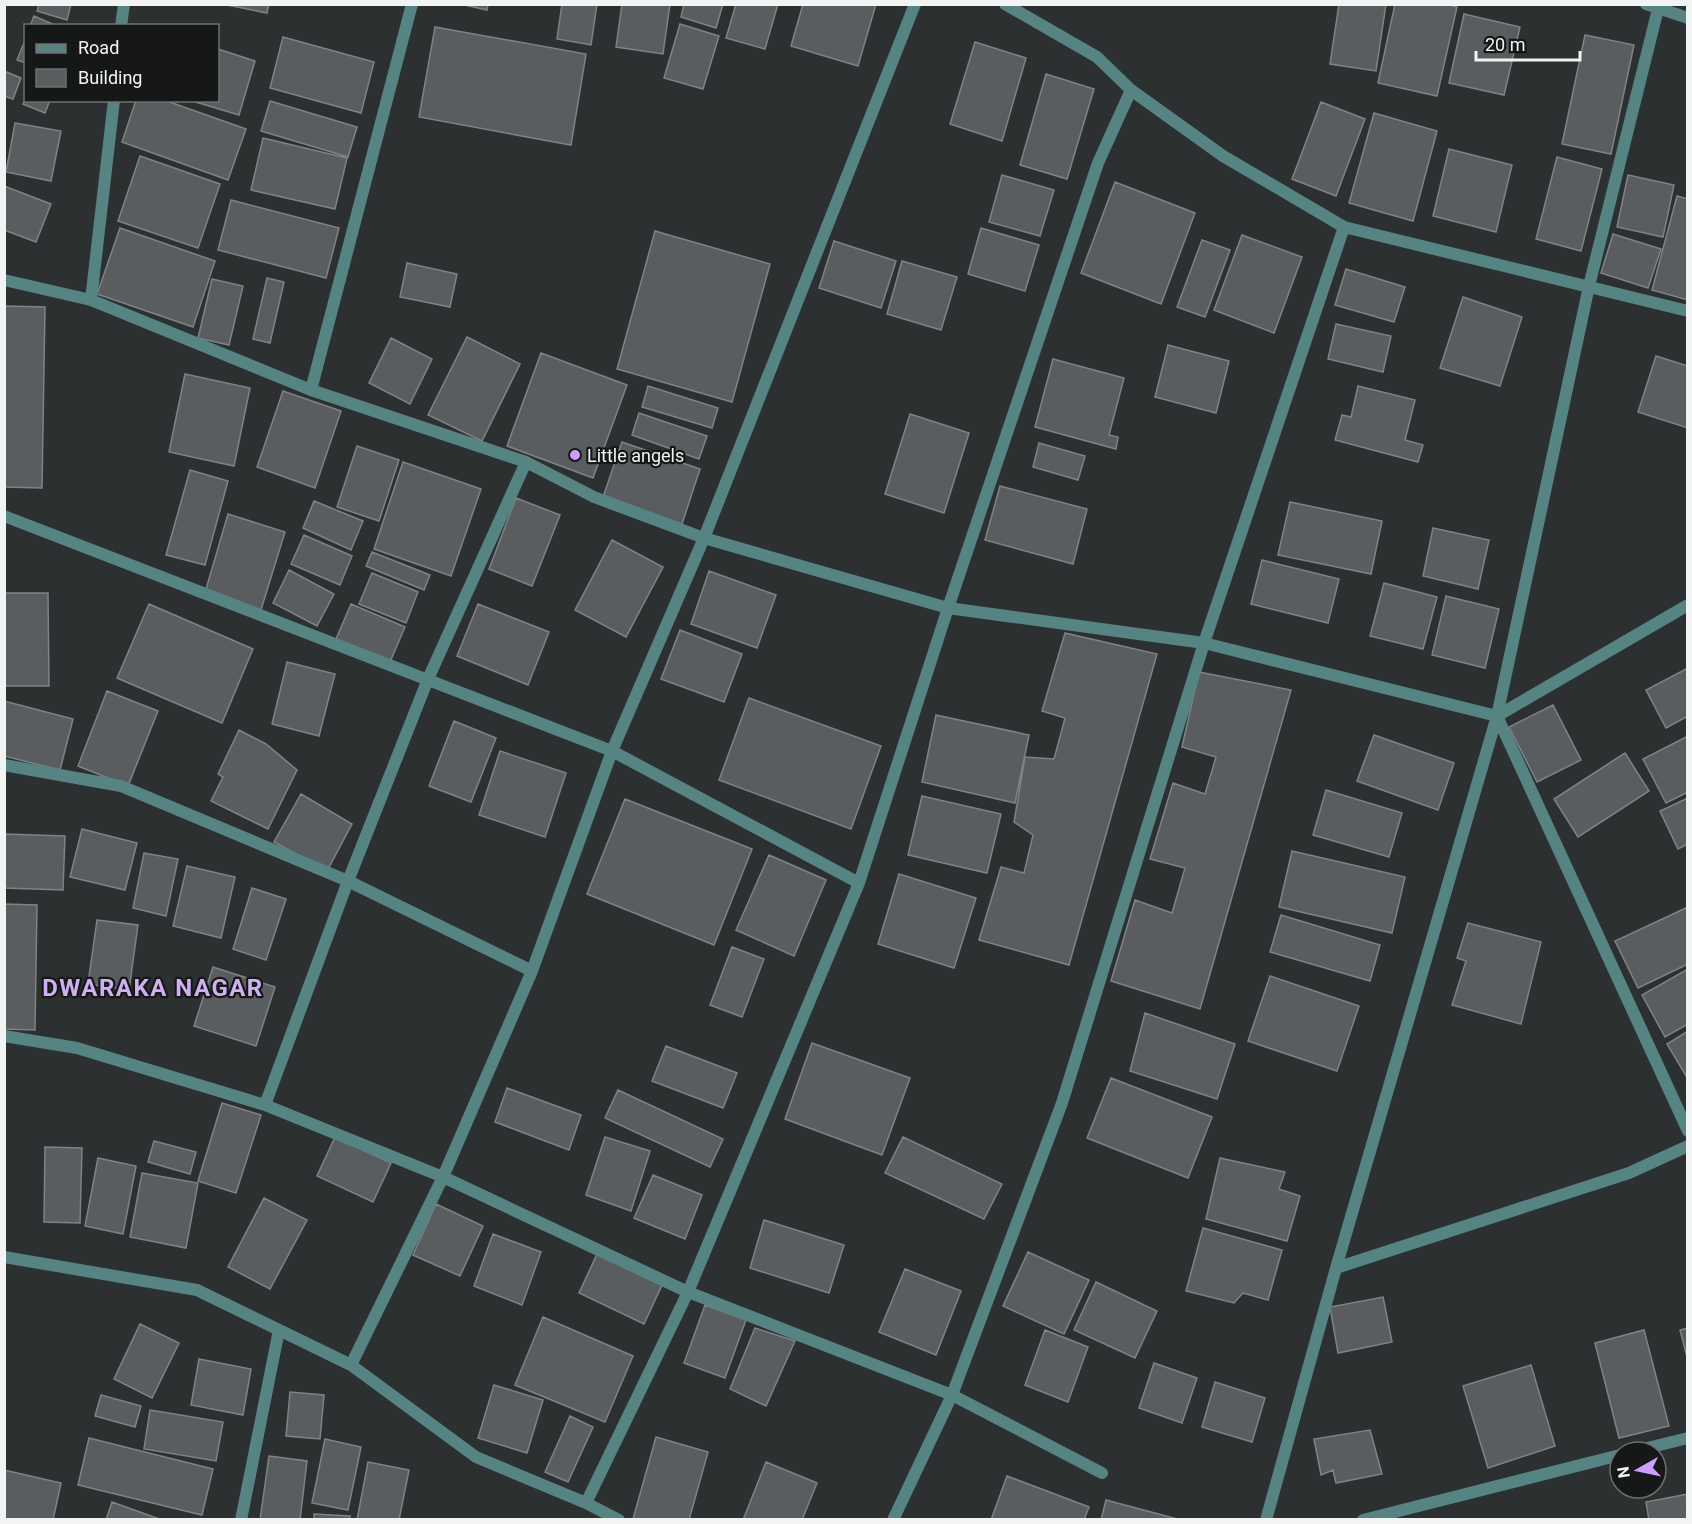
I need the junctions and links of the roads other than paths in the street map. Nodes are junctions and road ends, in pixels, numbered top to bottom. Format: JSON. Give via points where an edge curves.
{"nodes":[{"id":1,"x":124,"y":4,"type":"edge"},
{"id":2,"x":412,"y":4,"type":"edge"},
{"id":3,"x":915,"y":4,"type":"edge"},
{"id":4,"x":1005,"y":4,"type":"edge"},
{"id":5,"x":1652,"y":7,"type":"edge"},
{"id":6,"x":1688,"y":18,"type":"edge"},
{"id":7,"x":122,"y":24,"type":"edge"},
{"id":8,"x":1131,"y":90,"type":"junction"},
{"id":9,"x":114,"y":102,"type":"edge"},
{"id":10,"x":1344,"y":227,"type":"junction"},
{"id":11,"x":4,"y":280,"type":"edge"},
{"id":12,"x":1589,"y":286,"type":"junction"},
{"id":13,"x":91,"y":300,"type":"junction"},
{"id":14,"x":1688,"y":311,"type":"edge"},
{"id":15,"x":311,"y":390,"type":"junction"},
{"id":16,"x":526,"y":462,"type":"junction"},
{"id":17,"x":4,"y":516,"type":"edge"},
{"id":18,"x":704,"y":538,"type":"junction"},
{"id":19,"x":1688,"y":605,"type":"edge"},
{"id":20,"x":948,"y":608,"type":"junction"},
{"id":21,"x":1204,"y":643,"type":"junction"},
{"id":22,"x":428,"y":679,"type":"junction"},
{"id":23,"x":1497,"y":716,"type":"junction"},
{"id":24,"x":612,"y":751,"type":"junction"},
{"id":25,"x":4,"y":765,"type":"edge"},
{"id":26,"x":348,"y":881,"type":"junction"},
{"id":27,"x":859,"y":883,"type":"junction"},
{"id":28,"x":532,"y":971,"type":"junction"},
{"id":29,"x":4,"y":1036,"type":"edge"},
{"id":30,"x":265,"y":1105,"type":"junction"},
{"id":31,"x":1688,"y":1131,"type":"edge"},
{"id":32,"x":1688,"y":1146,"type":"edge"},
{"id":33,"x":444,"y":1177,"type":"junction"},
{"id":34,"x":4,"y":1257,"type":"edge"},
{"id":35,"x":1336,"y":1268,"type":"junction"},
{"id":36,"x":688,"y":1292,"type":"junction"},
{"id":37,"x":279,"y":1330,"type":"junction"},
{"id":38,"x":351,"y":1365,"type":"junction"},
{"id":39,"x":952,"y":1395,"type":"junction"},
{"id":40,"x":1688,"y":1438,"type":"edge"},
{"id":41,"x":1668,"y":1443,"type":"edge"},
{"id":42,"x":1608,"y":1458,"type":"edge"},
{"id":43,"x":1102,"y":1473,"type":"dead end"},
{"id":44,"x":586,"y":1503,"type":"junction"},
{"id":45,"x":241,"y":1520,"type":"edge"},
{"id":46,"x":619,"y":1520,"type":"edge"},
{"id":47,"x":893,"y":1520,"type":"edge"},
{"id":48,"x":1266,"y":1520,"type":"edge"},
{"id":49,"x":1363,"y":1520,"type":"edge"}],
"edges":[{"from":1,"to":7,"type":"street"},
{"from":2,"to":15,"type":"street"},
{"from":3,"to":18,"type":"street"},
{"from":4,"to":8,"type":"street","via":[[1097,57]]},
{"from":5,"to":6,"type":"street"},
{"from":5,"to":12,"type":"street"},
{"from":8,"to":10,"type":"street","via":[[1223,156]]},
{"from":8,"to":20,"type":"street","via":[[1098,163]]},
{"from":9,"to":13,"type":"street"},
{"from":10,"to":12,"type":"street"},
{"from":10,"to":21,"type":"street"},
{"from":11,"to":13,"type":"street"},
{"from":12,"to":14,"type":"street"},
{"from":12,"to":23,"type":"street"},
{"from":13,"to":15,"type":"street"},
{"from":15,"to":16,"type":"street"},
{"from":16,"to":18,"type":"street","via":[[594,497]]},
{"from":16,"to":22,"type":"street"},
{"from":17,"to":22,"type":"street"},
{"from":18,"to":20,"type":"street"},
{"from":18,"to":24,"type":"street"},
{"from":19,"to":23,"type":"street"},
{"from":20,"to":21,"type":"street"},
{"from":20,"to":27,"type":"street"},
{"from":21,"to":23,"type":"street"},
{"from":21,"to":39,"type":"street","via":[[1062,1103]]},
{"from":22,"to":24,"type":"street"},
{"from":22,"to":26,"type":"street"},
{"from":23,"to":31,"type":"street"},
{"from":23,"to":35,"type":"street"},
{"from":24,"to":27,"type":"street"},
{"from":24,"to":28,"type":"street"},
{"from":25,"to":26,"type":"street","via":[[121,786]]},
{"from":26,"to":28,"type":"street"},
{"from":26,"to":30,"type":"street"},
{"from":27,"to":36,"type":"street"},
{"from":28,"to":33,"type":"street"},
{"from":29,"to":30,"type":"street","via":[[77,1048]]},
{"from":30,"to":33,"type":"street"},
{"from":32,"to":35,"type":"street","via":[[1629,1173]]},
{"from":33,"to":36,"type":"street"},
{"from":33,"to":38,"type":"street"},
{"from":34,"to":37,"type":"street","via":[[197,1290]]},
{"from":35,"to":48,"type":"street"},
{"from":36,"to":39,"type":"street"},
{"from":36,"to":44,"type":"street"},
{"from":37,"to":38,"type":"street"},
{"from":37,"to":45,"type":"street"},
{"from":38,"to":44,"type":"street","via":[[476,1457]]},
{"from":39,"to":43,"type":"street"},
{"from":39,"to":47,"type":"street"},
{"from":40,"to":41,"type":"street"},
{"from":42,"to":49,"type":"street"},
{"from":44,"to":46,"type":"street"}]}
